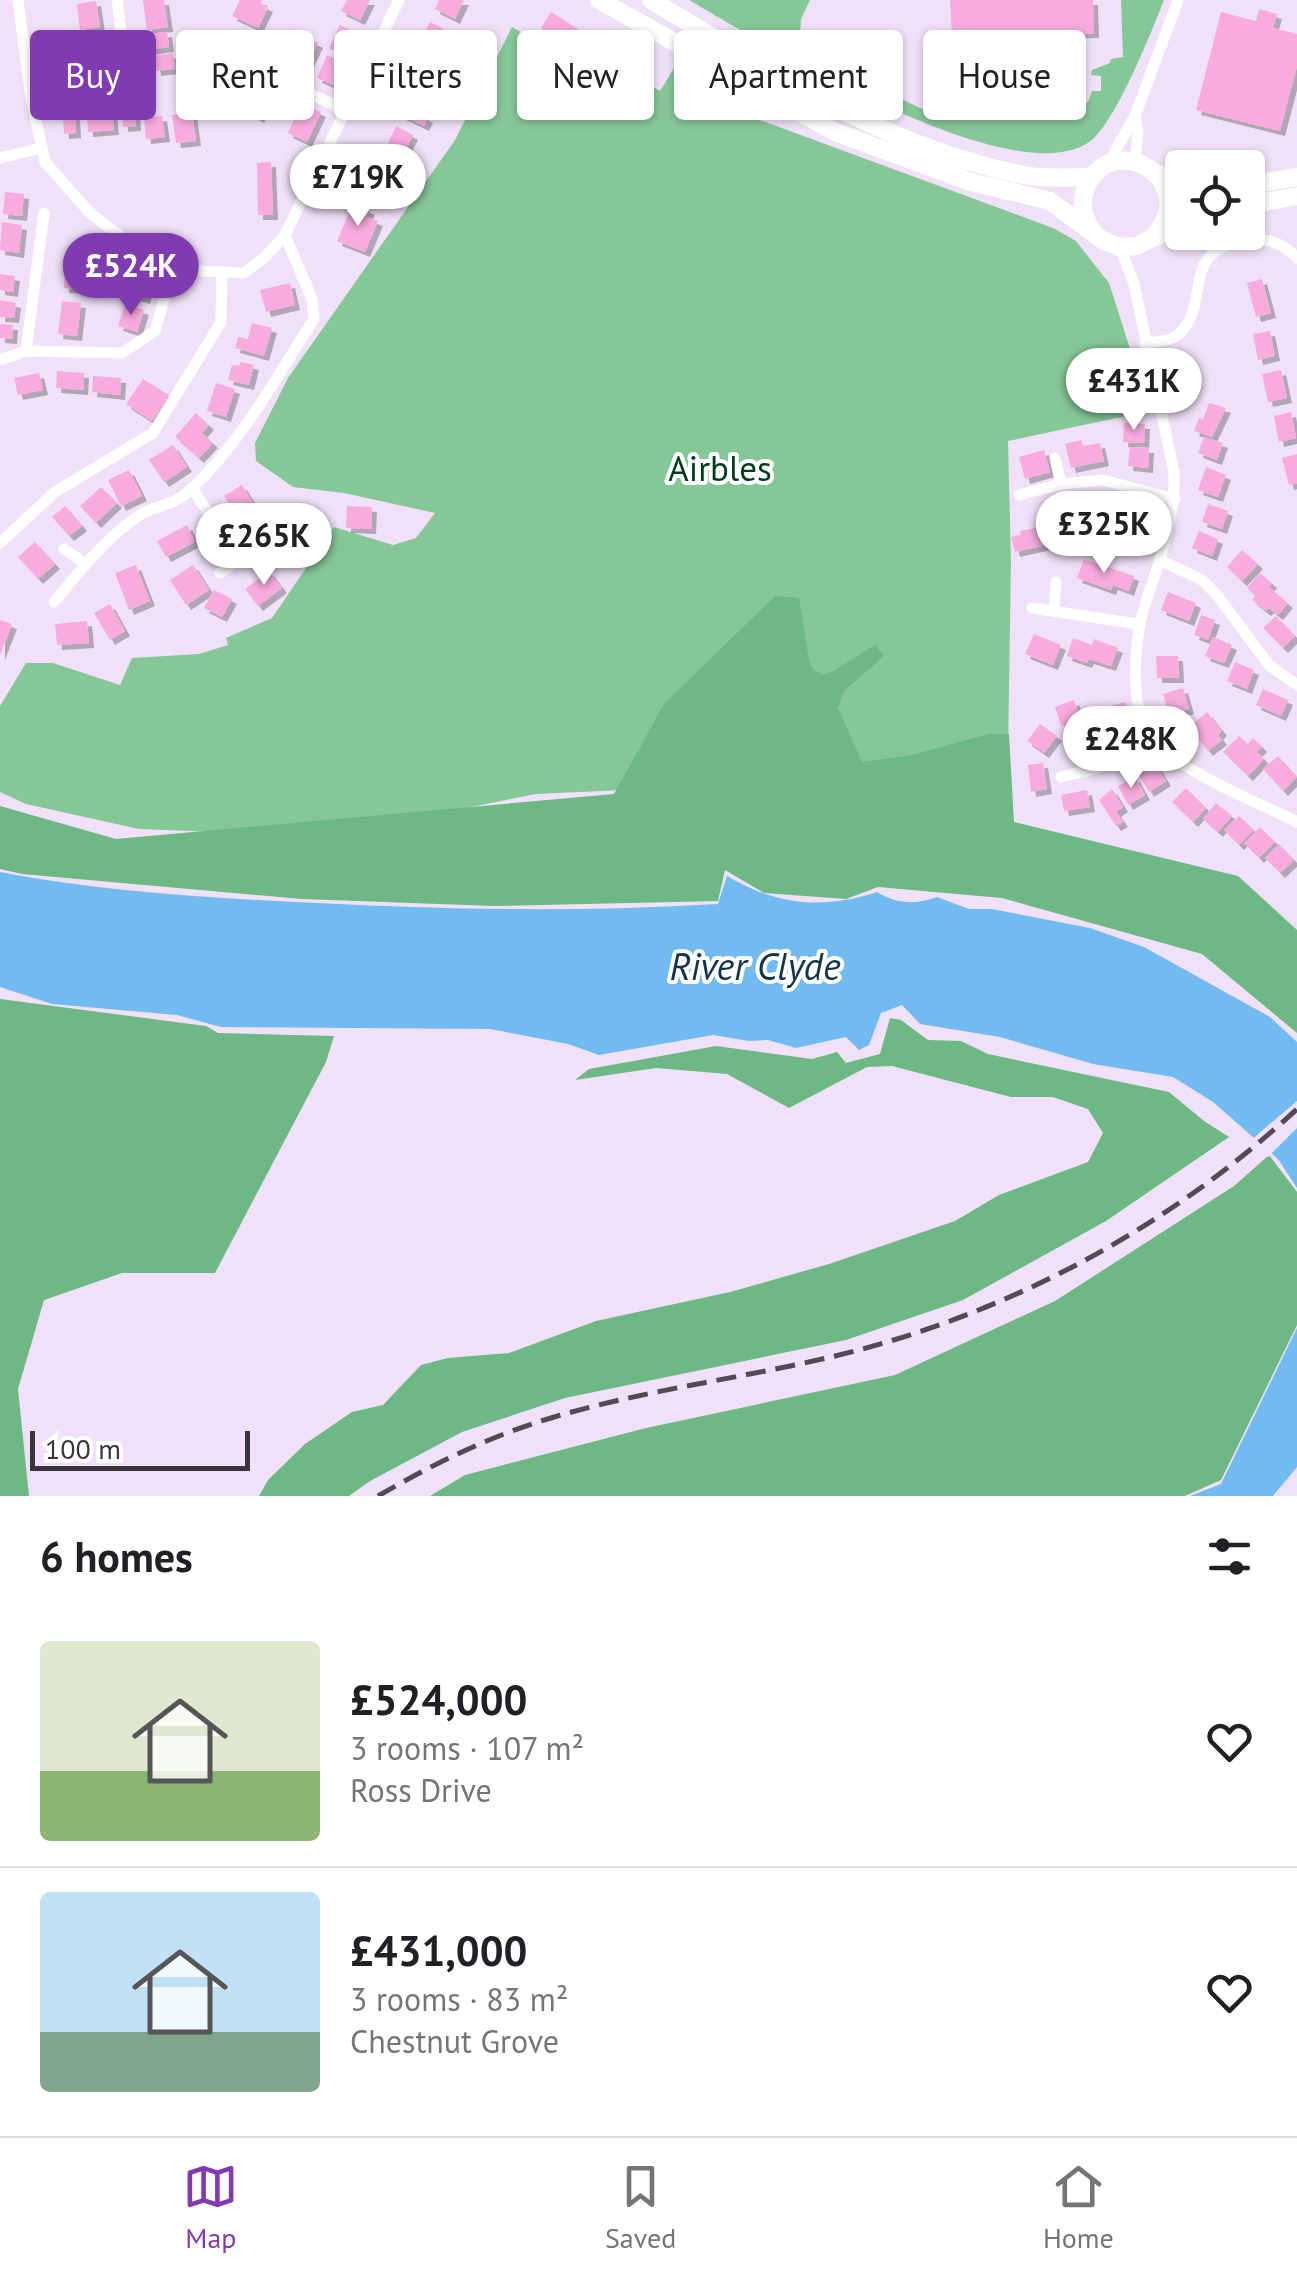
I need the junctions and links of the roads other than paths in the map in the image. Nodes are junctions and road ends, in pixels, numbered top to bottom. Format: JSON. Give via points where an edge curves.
{"nodes":[{"id":1,"x":18,"y":0,"type":"edge"},
{"id":2,"x":117,"y":0,"type":"edge"},
{"id":3,"x":399,"y":0,"type":"edge"},
{"id":4,"x":599,"y":0,"type":"edge"},
{"id":5,"x":651,"y":0,"type":"edge"},
{"id":6,"x":1178,"y":0,"type":"edge"},
{"id":7,"x":121,"y":30,"type":"edge"},
{"id":8,"x":384,"y":30,"type":"edge"},
{"id":9,"x":30,"y":92,"type":"edge"},
{"id":10,"x":1134,"y":116,"type":"junction"},
{"id":11,"x":36,"y":120,"type":"edge"},
{"id":12,"x":339,"y":120,"type":"edge"},
{"id":13,"x":42,"y":148,"type":"junction"},
{"id":14,"x":0,"y":158,"type":"edge"},
{"id":15,"x":1135,"y":162,"type":"junction"},
{"id":16,"x":1108,"y":164,"type":"junction"},
{"id":17,"x":1158,"y":174,"type":"junction"},
{"id":18,"x":1165,"y":175,"type":"edge"},
{"id":19,"x":1091,"y":177,"type":"junction"},
{"id":20,"x":1297,"y":177,"type":"edge"},
{"id":21,"x":1265,"y":182,"type":"edge"},
{"id":22,"x":1297,"y":196,"type":"edge"},
{"id":23,"x":1265,"y":202,"type":"edge"},
{"id":24,"x":44,"y":213,"type":"dead end"},
{"id":25,"x":1165,"y":232,"type":"edge"},
{"id":26,"x":1094,"y":234,"type":"junction"},
{"id":27,"x":285,"y":235,"type":"junction"},
{"id":28,"x":1155,"y":236,"type":"junction"},
{"id":29,"x":1128,"y":246,"type":"junction"},
{"id":30,"x":1297,"y":258,"type":"edge"},
{"id":31,"x":175,"y":261,"type":"junction"},
{"id":32,"x":222,"y":272,"type":"junction"},
{"id":33,"x":1145,"y":344,"type":"junction"},
{"id":34,"x":26,"y":351,"type":"junction"},
{"id":35,"x":0,"y":360,"type":"edge"},
{"id":36,"x":1055,"y":458,"type":"dead end"},
{"id":37,"x":1060,"y":484,"type":"junction"},
{"id":38,"x":192,"y":488,"type":"junction"},
{"id":39,"x":1019,"y":495,"type":"dead end"},
{"id":40,"x":1175,"y":499,"type":"junction"},
{"id":41,"x":0,"y":543,"type":"edge"},
{"id":42,"x":258,"y":547,"type":"dead end"},
{"id":43,"x":64,"y":548,"type":"dead end"},
{"id":44,"x":240,"y":560,"type":"junction"},
{"id":45,"x":1160,"y":560,"type":"junction"},
{"id":46,"x":86,"y":564,"type":"junction"},
{"id":47,"x":220,"y":572,"type":"dead end"},
{"id":48,"x":1056,"y":582,"type":"dead end"},
{"id":49,"x":54,"y":602,"type":"dead end"},
{"id":50,"x":1032,"y":608,"type":"dead end"},
{"id":51,"x":1054,"y":612,"type":"junction"},
{"id":52,"x":1138,"y":624,"type":"junction"},
{"id":53,"x":1297,"y":685,"type":"edge"},
{"id":54,"x":1149,"y":736,"type":"junction"},
{"id":55,"x":1080,"y":753,"type":"dead end"},
{"id":56,"x":1085,"y":772,"type":"junction"},
{"id":57,"x":1062,"y":777,"type":"dead end"},
{"id":58,"x":1297,"y":822,"type":"edge"}],
"edges":[{"from":1,"to":9,"type":"street"},
{"from":2,"to":7,"type":"street"},
{"from":3,"to":8,"type":"street"},
{"from":4,"to":26,"type":"main road","via":[[836,132],[971,182],[1050,201]]},
{"from":5,"to":19,"type":"main road","via":[[878,130],[1033,177]]},
{"from":6,"to":10,"type":"street"},
{"from":10,"to":15,"type":"street"},
{"from":10,"to":16,"type":"street"},
{"from":11,"to":13,"type":"street"},
{"from":12,"to":27,"type":"street"},
{"from":13,"to":14,"type":"street"},
{"from":13,"to":31,"type":"street","via":[[45,162],[91,214],[135,247]]},
{"from":15,"to":16,"type":"main road"},
{"from":15,"to":17,"type":"main road"},
{"from":16,"to":19,"type":"main road"},
{"from":17,"to":18,"type":"main road"},
{"from":17,"to":28,"type":"main road","via":[[1169,206]]},
{"from":19,"to":26,"type":"main road","via":[[1082,205]]},
{"from":20,"to":21,"type":"main road"},
{"from":22,"to":23,"type":"main road"},
{"from":24,"to":34,"type":"street"},
{"from":25,"to":28,"type":"main road"},
{"from":26,"to":29,"type":"main road"},
{"from":27,"to":32,"type":"street","via":[[244,273]]},
{"from":27,"to":38,"type":"street","via":[[314,319],[246,424]]},
{"from":28,"to":29,"type":"main road"},
{"from":29,"to":33,"type":"street"},
{"from":30,"to":33,"type":"street","via":[[1286,246],[1262,239],[1214,251],[1202,268],[1187,325],[1178,337]]},
{"from":31,"to":32,"type":"street"},
{"from":31,"to":34,"type":"street","via":[[156,332],[122,353]]},
{"from":32,"to":41,"type":"street","via":[[221,322],[153,433],[55,492]]},
{"from":33,"to":40,"type":"street"},
{"from":34,"to":35,"type":"street"},
{"from":36,"to":37,"type":"street"},
{"from":37,"to":39,"type":"street"},
{"from":37,"to":40,"type":"street","via":[[1103,480]]},
{"from":38,"to":44,"type":"street"},
{"from":38,"to":46,"type":"street","via":[[175,504],[144,512]]},
{"from":40,"to":45,"type":"street"},
{"from":42,"to":44,"type":"street"},
{"from":43,"to":46,"type":"street"},
{"from":44,"to":47,"type":"street"},
{"from":45,"to":52,"type":"street"},
{"from":45,"to":53,"type":"street","via":[[1202,580],[1268,665]]},
{"from":46,"to":49,"type":"street"},
{"from":48,"to":51,"type":"street"},
{"from":50,"to":51,"type":"street"},
{"from":51,"to":52,"type":"street"},
{"from":52,"to":54,"type":"street","via":[[1138,702]]},
{"from":54,"to":56,"type":"street"},
{"from":54,"to":58,"type":"street","via":[[1182,762]]},
{"from":55,"to":56,"type":"street"},
{"from":56,"to":57,"type":"street"}]}
